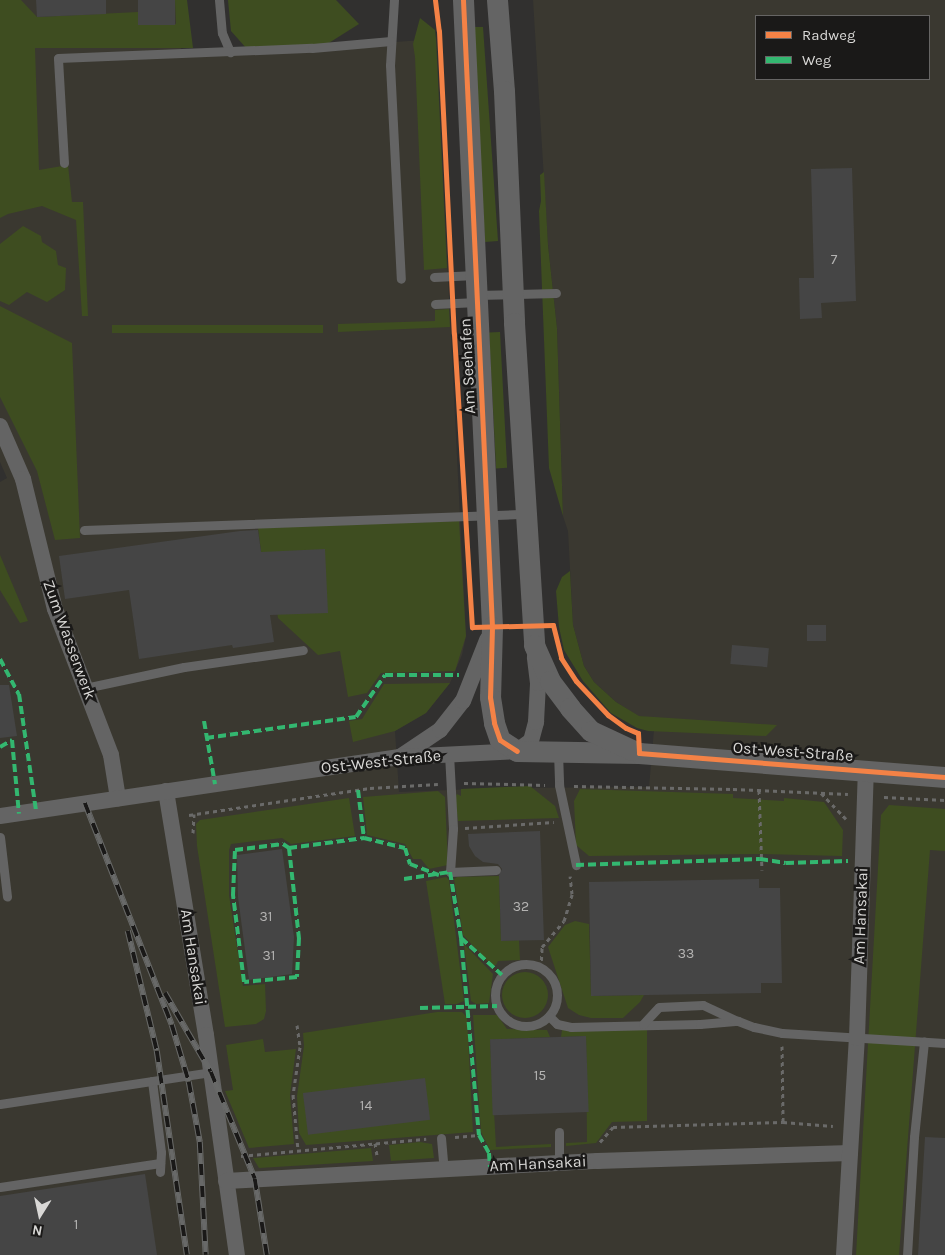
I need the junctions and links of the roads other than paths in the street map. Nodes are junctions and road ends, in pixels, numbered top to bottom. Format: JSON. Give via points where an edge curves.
{"nodes":[{"id":1,"x":219,"y":0,"type":"edge"},
{"id":2,"x":394,"y":0,"type":"edge"},
{"id":3,"x":462,"y":0,"type":"edge"},
{"id":4,"x":497,"y":0,"type":"edge"},
{"id":5,"x":391,"y":41,"type":"junction"},
{"id":6,"x":230,"y":52,"type":"junction"},
{"id":7,"x":64,"y":164,"type":"dead end"},
{"id":8,"x":434,"y":277,"type":"dead end"},
{"id":9,"x":401,"y":279,"type":"dead end"},
{"id":10,"x":477,"y":291,"type":"junction"},
{"id":11,"x":556,"y":293,"type":"dead end"},
{"id":12,"x":513,"y":294,"type":"junction"},
{"id":13,"x":435,"y":304,"type":"dead end"},
{"id":14,"x":0,"y":426,"type":"edge"},
{"id":15,"x":526,"y":514,"type":"junction"},
{"id":16,"x":487,"y":515,"type":"junction"},
{"id":17,"x":84,"y":530,"type":"dead end"},
{"id":18,"x":492,"y":627,"type":"junction"},
{"id":19,"x":534,"y":645,"type":"junction"},
{"id":20,"x":303,"y":650,"type":"dead end"},
{"id":21,"x":85,"y":688,"type":"junction"},
{"id":22,"x":517,"y":751,"type":"junction"},
{"id":23,"x":558,"y":751,"type":"junction"},
{"id":24,"x":639,"y":753,"type":"junction"},
{"id":25,"x":449,"y":754,"type":"junction"},
{"id":26,"x":400,"y":757,"type":"junction"},
{"id":27,"x":866,"y":770,"type":"junction"},
{"id":28,"x":945,"y":777,"type":"edge"},
{"id":29,"x":166,"y":792,"type":"junction"},
{"id":30,"x":118,"y":798,"type":"junction"},
{"id":31,"x":0,"y":816,"type":"edge"},
{"id":32,"x":0,"y":837,"type":"edge"},
{"id":33,"x":576,"y":864,"type":"road end"},
{"id":34,"x":496,"y":870,"type":"dead end"},
{"id":35,"x":7,"y":897,"type":"dead end"},
{"id":36,"x":549,"y":1016,"type":"junction"},
{"id":37,"x":738,"y":1021,"type":"junction"},
{"id":38,"x":644,"y":1024,"type":"junction"},
{"id":39,"x":857,"y":1038,"type":"junction"},
{"id":40,"x":924,"y":1042,"type":"junction"},
{"id":41,"x":945,"y":1042,"type":"edge"},
{"id":42,"x":211,"y":1072,"type":"junction"},
{"id":43,"x":152,"y":1081,"type":"junction"},
{"id":44,"x":0,"y":1104,"type":"edge"},
{"id":45,"x":559,"y":1132,"type":"dead end"},
{"id":46,"x":441,"y":1138,"type":"road end"},
{"id":47,"x":850,"y":1153,"type":"junction"},
{"id":48,"x":560,"y":1163,"type":"junction"},
{"id":49,"x":444,"y":1170,"type":"junction"},
{"id":50,"x":226,"y":1181,"type":"junction"},
{"id":51,"x":0,"y":1187,"type":"edge"},
{"id":52,"x":237,"y":1255,"type":"edge"},
{"id":53,"x":844,"y":1255,"type":"edge"},
{"id":54,"x":907,"y":1255,"type":"edge"}],
"edges":[{"from":1,"to":6,"type":"lane","via":[[222,33]]},
{"from":2,"to":5,"type":"lane"},
{"from":3,"to":10,"type":"street","name":"Am Seehafen"},
{"from":4,"to":12,"type":"street"},
{"from":5,"to":6,"type":"lane"},
{"from":5,"to":9,"type":"lane"},
{"from":6,"to":7,"type":"lane","via":[[58,58]]},
{"from":8,"to":10,"type":"lane"},
{"from":10,"to":12,"type":"lane"},
{"from":10,"to":13,"type":"lane"},
{"from":10,"to":16,"type":"street","name":"Am Seehafen"},
{"from":11,"to":12,"type":"lane"},
{"from":12,"to":15,"type":"street"},
{"from":14,"to":21,"type":"street","name":"Zum Wasserwerk","via":[[23,479],[54,609]]},
{"from":15,"to":16,"type":"lane"},
{"from":15,"to":19,"type":"street"},
{"from":16,"to":17,"type":"lane"},
{"from":16,"to":18,"type":"street","name":"Am Seehafen"},
{"from":18,"to":22,"type":"street","name":"Am Seehafen","via":[[490,696],[494,723],[500,740]]},
{"from":18,"to":26,"type":"street","name":"Am Seehafen","via":[[463,701],[440,730]]},
{"from":19,"to":22,"type":"street","via":[[538,683],[536,722],[531,741]]},
{"from":19,"to":24,"type":"street","via":[[550,681],[592,731]]},
{"from":20,"to":21,"type":"lane","via":[[184,667]]},
{"from":21,"to":30,"type":"street","name":"Zum Wasserwerk","via":[[111,754]]},
{"from":22,"to":23,"type":"street","name":"Ost-West-Straße"},
{"from":22,"to":25,"type":"street","name":"Ost-West-Straße"},
{"from":23,"to":24,"type":"street","name":"Ost-West-Straße"},
{"from":23,"to":33,"type":"lane","via":[[559,785]]},
{"from":24,"to":27,"type":"street","name":"Ost-West-Straße"},
{"from":25,"to":26,"type":"street","name":"Ost-West-Straße"},
{"from":25,"to":34,"type":"lane","via":[[453,829],[450,872]]},
{"from":26,"to":29,"type":"street","name":"Ost-West-Straße"},
{"from":27,"to":28,"type":"street","name":"Ost-West-Straße"},
{"from":27,"to":39,"type":"street","name":"Am Hansakai"},
{"from":29,"to":30,"type":"street","name":"Ost-West-Straße"},
{"from":29,"to":42,"type":"street","name":"Am Hansakai"},
{"from":30,"to":31,"type":"street","name":"Ost-West-Straße"},
{"from":32,"to":35,"type":"lane"},
{"from":36,"to":36,"type":"lane","via":[[534,1025],[516,1024],[501,1014],[495,995],[497,984],[511,968],[531,965],[548,974],[557,990],[557,999]]},
{"from":36,"to":38,"type":"lane","via":[[557,1024],[571,1027]]},
{"from":37,"to":38,"type":"lane"},
{"from":37,"to":38,"type":"lane","via":[[703,1005],[659,1007]]},
{"from":37,"to":39,"type":"lane","via":[[782,1033]]},
{"from":39,"to":40,"type":"lane"},
{"from":39,"to":47,"type":"street","name":"Am Hansakai"},
{"from":40,"to":41,"type":"lane"},
{"from":40,"to":54,"type":"lane"},
{"from":42,"to":43,"type":"lane"},
{"from":42,"to":50,"type":"street","name":"Am Hansakai"},
{"from":43,"to":44,"type":"lane"},
{"from":43,"to":51,"type":"lane","via":[[160,1167]]},
{"from":45,"to":48,"type":"lane"},
{"from":46,"to":49,"type":"lane"},
{"from":47,"to":48,"type":"street","name":"Am Hansakai"},
{"from":47,"to":53,"type":"street","name":"Am Hansakai"},
{"from":48,"to":49,"type":"street","name":"Am Hansakai"},
{"from":49,"to":50,"type":"street","name":"Am Hansakai"},
{"from":50,"to":52,"type":"street","name":"Am Hansakai"}]}
